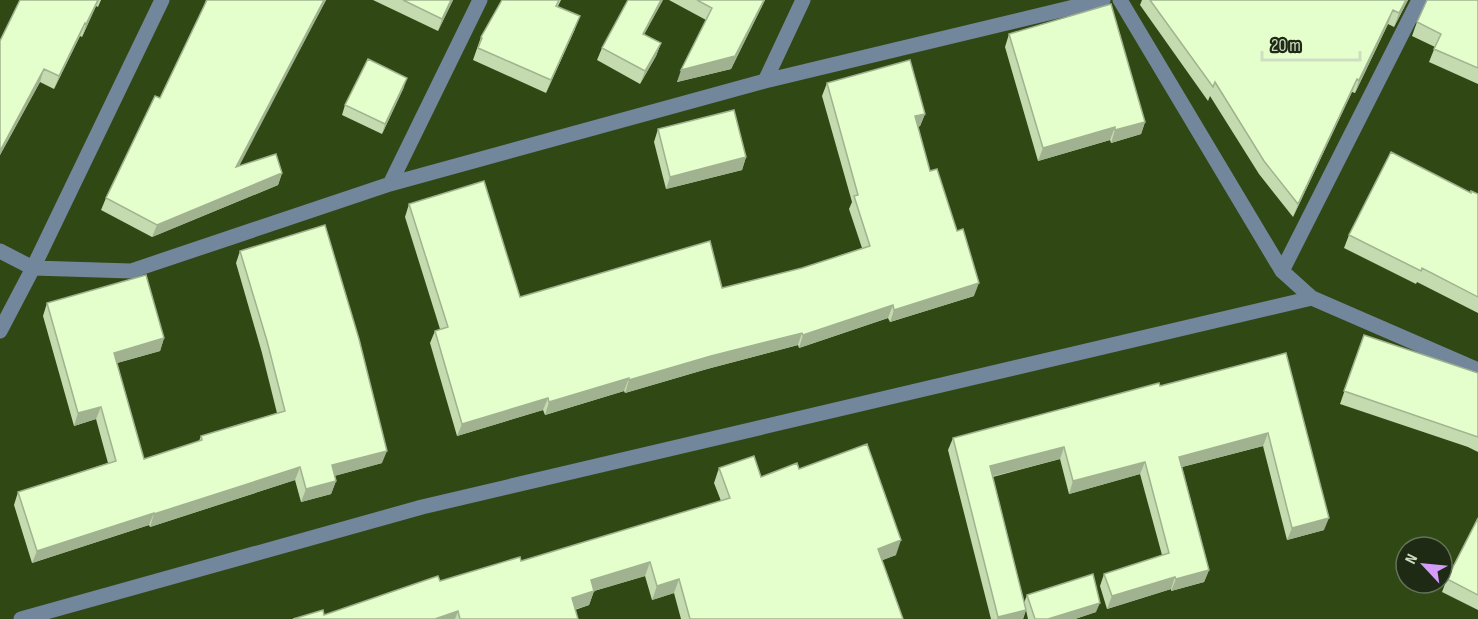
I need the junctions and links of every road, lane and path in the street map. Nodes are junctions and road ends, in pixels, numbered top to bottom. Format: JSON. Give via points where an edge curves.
{"nodes":[{"id":1,"x":162,"y":0,"type":"edge"},
{"id":2,"x":480,"y":0,"type":"edge"},
{"id":3,"x":803,"y":0,"type":"edge"},
{"id":4,"x":1103,"y":0,"type":"edge"},
{"id":5,"x":1120,"y":0,"type":"edge"},
{"id":6,"x":1419,"y":0,"type":"edge"},
{"id":7,"x":765,"y":81,"type":"junction"},
{"id":8,"x":390,"y":184,"type":"junction"},
{"id":9,"x":0,"y":251,"type":"edge"},
{"id":10,"x":33,"y":268,"type":"junction"},
{"id":11,"x":1282,"y":271,"type":"junction"},
{"id":12,"x":1312,"y":298,"type":"junction"},
{"id":13,"x":0,"y":331,"type":"edge"},
{"id":14,"x":1478,"y":370,"type":"edge"},
{"id":15,"x":21,"y":619,"type":"edge"}],
"edges":[{"from":1,"to":10,"type":"street"},
{"from":2,"to":8,"type":"street"},
{"from":3,"to":7,"type":"street"},
{"from":4,"to":7,"type":"street"},
{"from":5,"to":11,"type":"street"},
{"from":6,"to":11,"type":"street"},
{"from":7,"to":8,"type":"street"},
{"from":8,"to":10,"type":"street","via":[[131,271]]},
{"from":9,"to":10,"type":"street"},
{"from":10,"to":13,"type":"street"},
{"from":11,"to":12,"type":"street"},
{"from":12,"to":14,"type":"street"},
{"from":12,"to":15,"type":"street","via":[[422,507]]}]}
